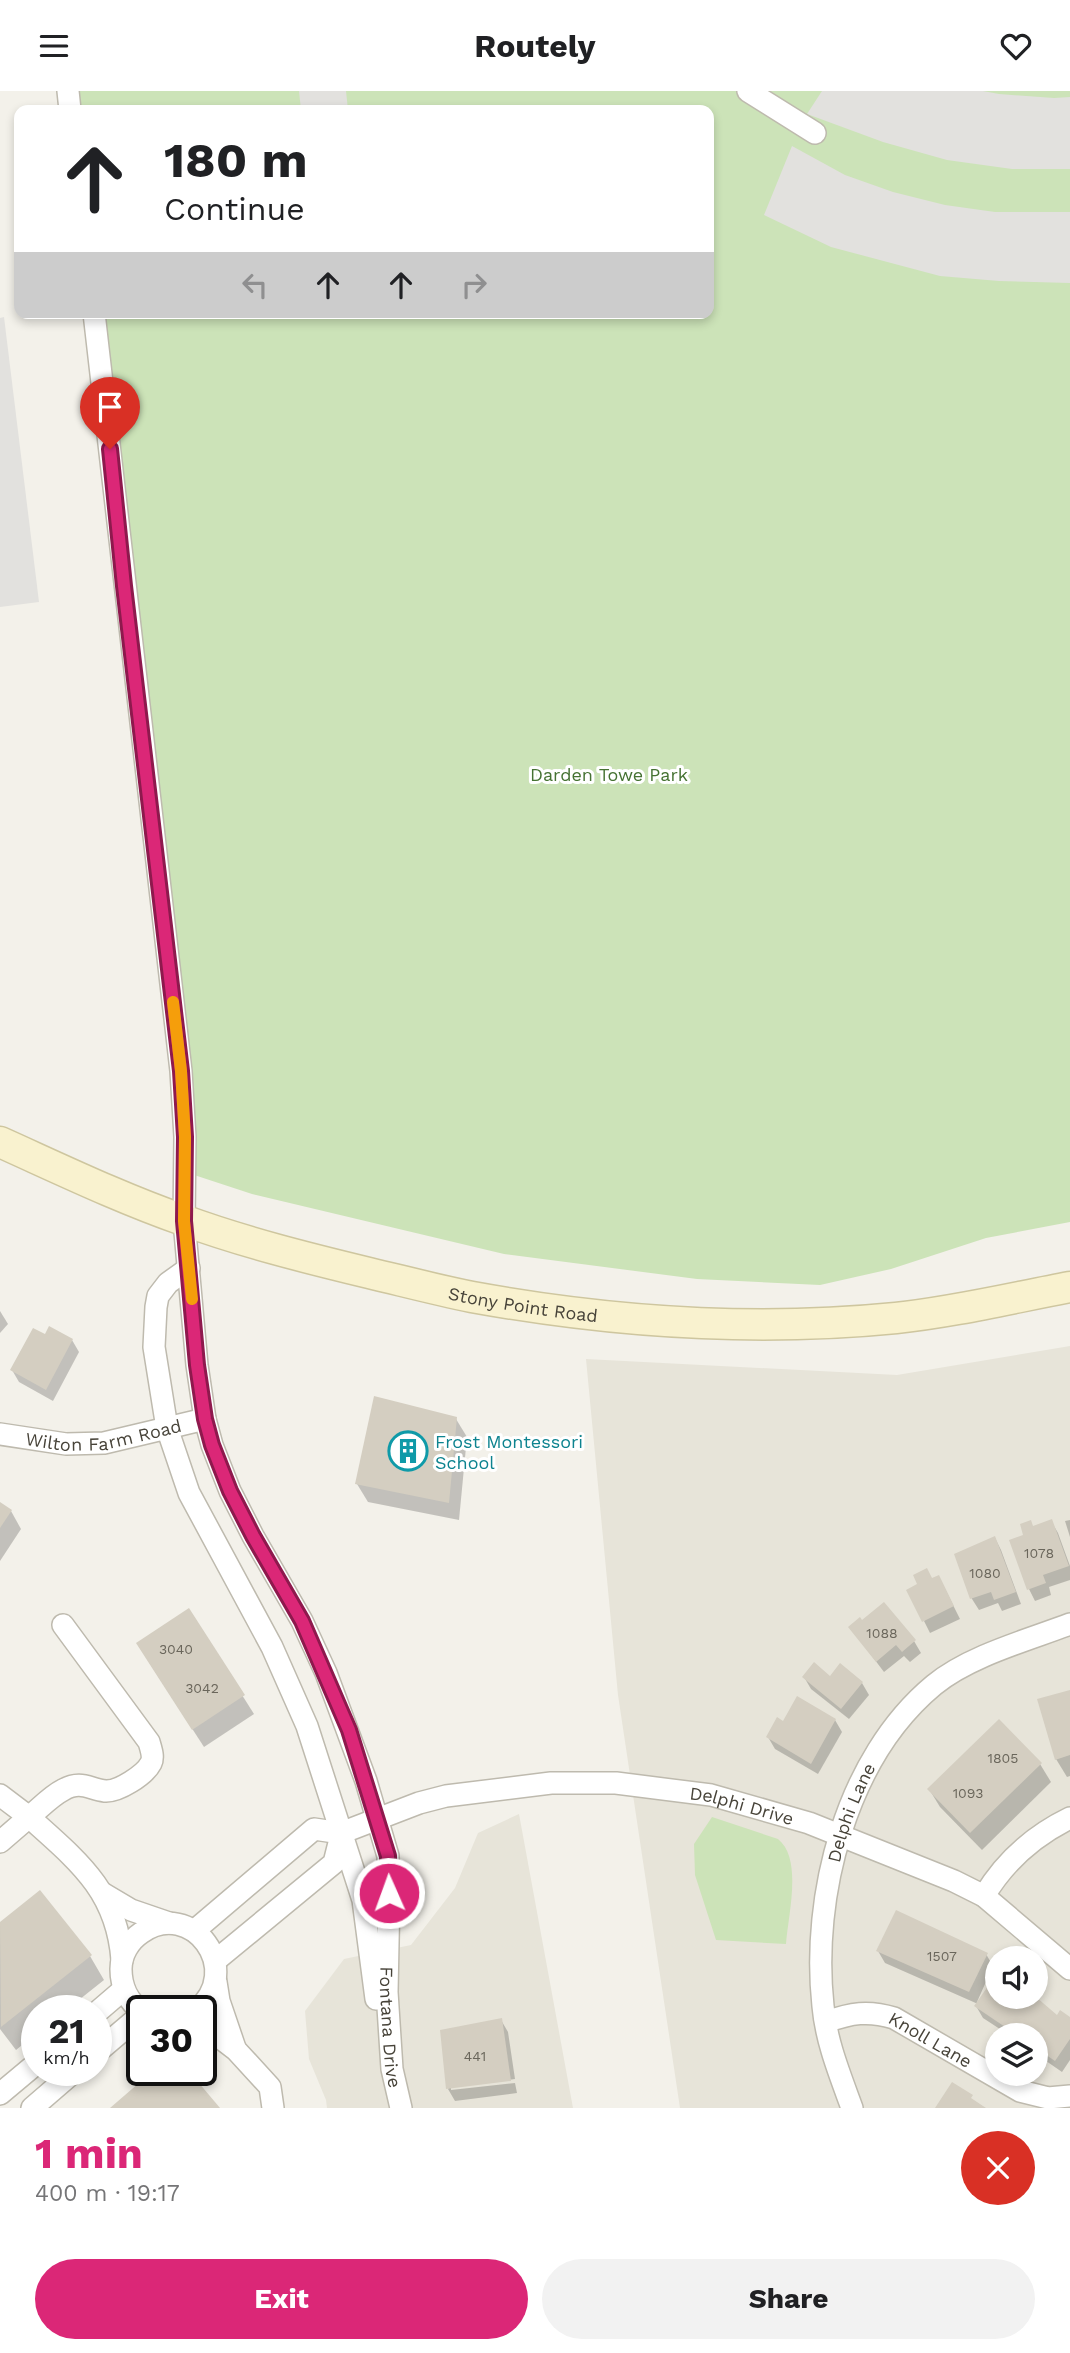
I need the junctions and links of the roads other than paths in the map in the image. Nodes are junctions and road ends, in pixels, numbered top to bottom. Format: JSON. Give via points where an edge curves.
{"nodes":[{"id":1,"x":748,"y":91,"type":"edge"},
{"id":2,"x":815,"y":133,"type":"dead end"},
{"id":3,"x":95,"y":319,"type":"edge"},
{"id":4,"x":0,"y":1142,"type":"edge"},
{"id":5,"x":184,"y":1221,"type":"junction"},
{"id":6,"x":189,"y":1268,"type":"junction"},
{"id":7,"x":1070,"y":1287,"type":"edge"},
{"id":8,"x":205,"y":1419,"type":"junction"},
{"id":9,"x":167,"y":1428,"type":"junction"},
{"id":10,"x":0,"y":1434,"type":"edge"},
{"id":11,"x":1070,"y":1624,"type":"edge"},
{"id":12,"x":63,"y":1625,"type":"dead end"},
{"id":13,"x":0,"y":1795,"type":"edge"},
{"id":14,"x":29,"y":1817,"type":"junction"},
{"id":15,"x":377,"y":1818,"type":"junction"},
{"id":16,"x":1070,"y":1818,"type":"edge"},
{"id":17,"x":341,"y":1833,"type":"junction"},
{"id":18,"x":840,"y":1836,"type":"junction"},
{"id":19,"x":0,"y":1842,"type":"edge"},
{"id":20,"x":104,"y":1894,"type":"junction"},
{"id":21,"x":984,"y":1896,"type":"junction"},
{"id":22,"x":171,"y":1924,"type":"junction"},
{"id":23,"x":194,"y":1931,"type":"junction"},
{"id":24,"x":122,"y":1961,"type":"junction"},
{"id":25,"x":215,"y":1969,"type":"junction"},
{"id":26,"x":1070,"y":1969,"type":"edge"},
{"id":27,"x":124,"y":1989,"type":"junction"},
{"id":28,"x":127,"y":1995,"type":"edge"},
{"id":29,"x":210,"y":1995,"type":"edge"},
{"id":30,"x":112,"y":1999,"type":"edge"},
{"id":31,"x":826,"y":2021,"type":"junction"},
{"id":32,"x":126,"y":2027,"type":"edge"},
{"id":33,"x":217,"y":2036,"type":"edge"},
{"id":34,"x":112,"y":2039,"type":"edge"},
{"id":35,"x":236,"y":2050,"type":"junction"},
{"id":36,"x":392,"y":2070,"type":"junction"},
{"id":37,"x":21,"y":2076,"type":"edge"},
{"id":38,"x":57,"y":2086,"type":"edge"},
{"id":39,"x":0,"y":2094,"type":"edge"},
{"id":40,"x":1070,"y":2096,"type":"edge"},
{"id":41,"x":32,"y":2108,"type":"edge"},
{"id":42,"x":273,"y":2108,"type":"edge"},
{"id":43,"x":401,"y":2108,"type":"edge"},
{"id":44,"x":852,"y":2108,"type":"edge"}],
"edges":[{"from":1,"to":2,"type":"street"},
{"from":3,"to":5,"type":"street","name":"Fontana Drive","via":[[181,1071]]},
{"from":4,"to":5,"type":"main road","name":"Stony Point Road"},
{"from":5,"to":6,"type":"street","name":"Fontana Drive"},
{"from":5,"to":7,"type":"main road","name":"Stony Point Road","via":[[312,1259],[469,1296],[566,1311],[692,1322],[783,1324],[897,1318]]},
{"from":6,"to":8,"type":"street","name":"Fontana Drive"},
{"from":6,"to":9,"type":"street","via":[[168,1283],[156,1307],[154,1347]]},
{"from":8,"to":9,"type":"street","name":"Wilton Farm Road"},
{"from":8,"to":15,"type":"street","name":"Fontana Drive","via":[[230,1491],[324,1670]]},
{"from":9,"to":10,"type":"street","name":"Wilton Farm Road","via":[[104,1443],[66,1444]]},
{"from":9,"to":17,"type":"street","via":[[188,1493],[272,1647],[307,1726]]},
{"from":11,"to":18,"type":"street","name":"Delphi Lane","via":[[980,1658],[935,1684],[905,1714],[864,1774]]},
{"from":12,"to":14,"type":"street","via":[[149,1742],[152,1763],[120,1789],[106,1791],[86,1784],[64,1789]]},
{"from":13,"to":14,"type":"street"},
{"from":14,"to":19,"type":"street"},
{"from":14,"to":20,"type":"street"},
{"from":15,"to":17,"type":"street","name":"Delphi Drive"},
{"from":15,"to":18,"type":"street","name":"Delphi Drive","via":[[476,1791],[616,1783],[711,1795]]},
{"from":15,"to":36,"type":"street","name":"Fontana Drive","via":[[388,1856],[387,1992]]},
{"from":16,"to":21,"type":"street","via":[[1009,1861]]},
{"from":17,"to":23,"type":"street","via":[[314,1829]]},
{"from":17,"to":25,"type":"street","via":[[334,1863]]},
{"from":17,"to":36,"type":"street","via":[[363,1900],[381,2031]]},
{"from":18,"to":21,"type":"street","name":"Delphi Drive"},
{"from":18,"to":31,"type":"street","name":"Delphi Lane","via":[[823,1901],[819,1953]]},
{"from":20,"to":22,"type":"street","via":[[131,1910]]},
{"from":20,"to":24,"type":"street","via":[[120,1938]]},
{"from":21,"to":26,"type":"street","name":"Delphi Drive"},
{"from":22,"to":23,"type":"street"},
{"from":22,"to":24,"type":"street","via":[[147,1929],[134,1938]]},
{"from":23,"to":25,"type":"street","via":[[213,1952]]},
{"from":24,"to":27,"type":"street"},
{"from":25,"to":29,"type":"street"},
{"from":25,"to":35,"type":"street","via":[[221,2011]]},
{"from":27,"to":28,"type":"street"},
{"from":27,"to":30,"type":"street"},
{"from":31,"to":40,"type":"street","name":"Knoll Lane","via":[[853,2013],[879,2013],[1020,2091],[1048,2098]]},
{"from":31,"to":44,"type":"street","name":"Delphi Lane"},
{"from":32,"to":34,"type":"street"},
{"from":33,"to":35,"type":"street"},
{"from":35,"to":42,"type":"street","via":[[270,2087]]},
{"from":36,"to":43,"type":"street","name":"Fontana Drive"},
{"from":37,"to":39,"type":"street"},
{"from":38,"to":41,"type":"street"}]}
